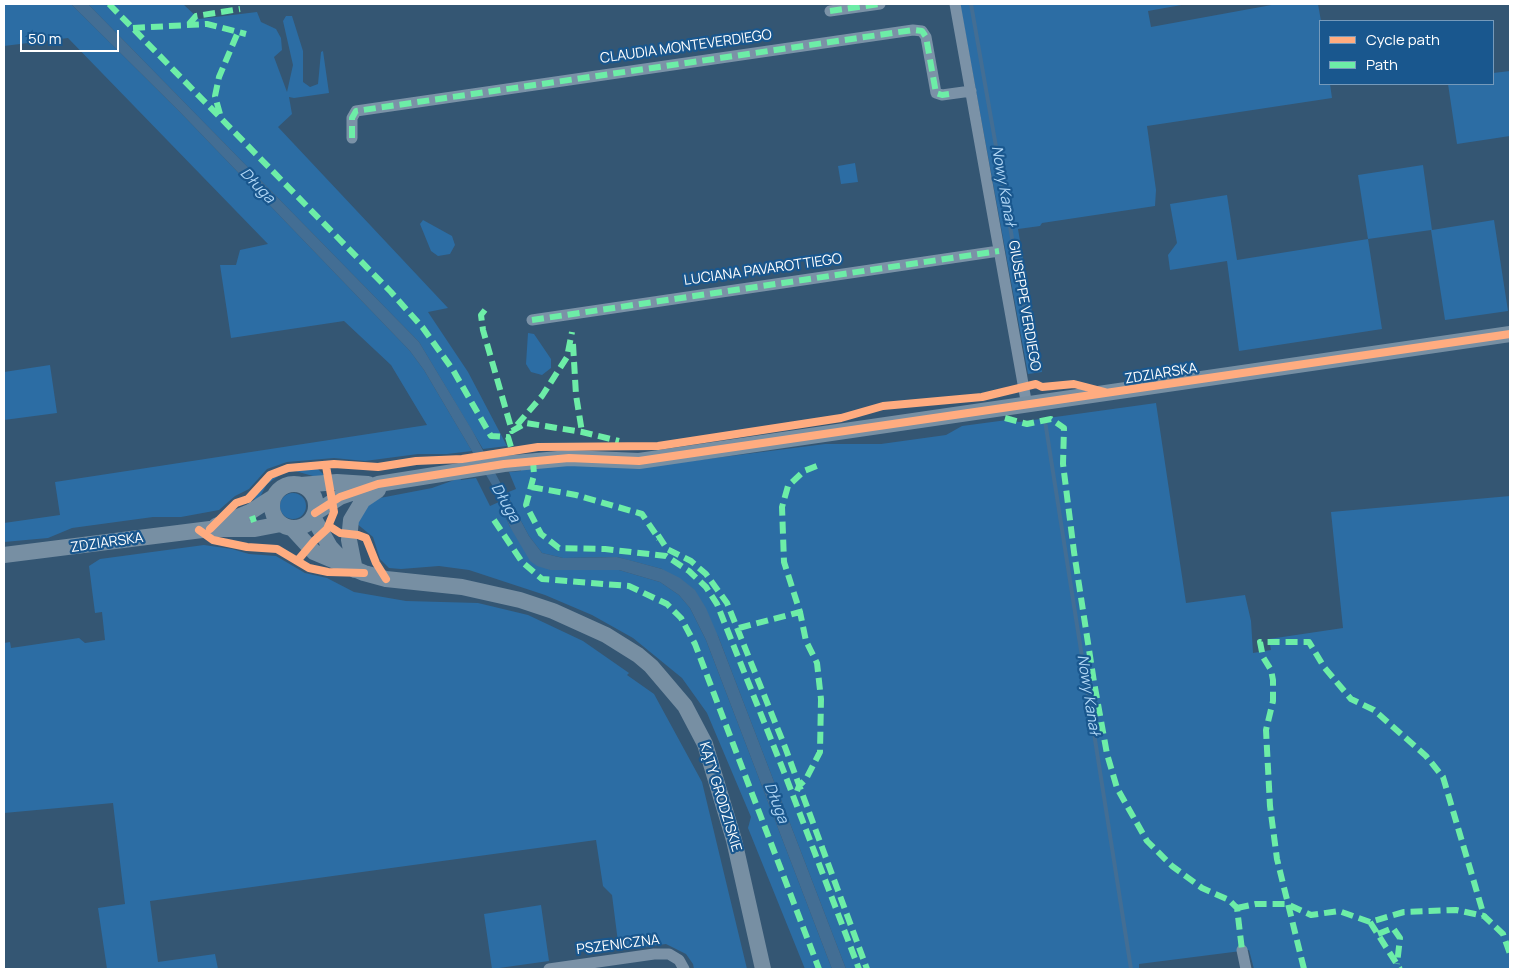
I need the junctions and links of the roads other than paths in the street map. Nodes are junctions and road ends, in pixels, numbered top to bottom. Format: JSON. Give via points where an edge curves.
{"nodes":[{"id":1,"x":880,"y":4,"type":"edge"},
{"id":2,"x":955,"y":4,"type":"edge"},
{"id":3,"x":830,"y":11,"type":"dead end"},
{"id":4,"x":971,"y":91,"type":"junction"},
{"id":5,"x":352,"y":138,"type":"dead end"},
{"id":6,"x":999,"y":251,"type":"junction"},
{"id":7,"x":532,"y":320,"type":"dead end"},
{"id":8,"x":1510,"y":334,"type":"edge"},
{"id":9,"x":1027,"y":406,"type":"junction"},
{"id":10,"x":385,"y":483,"type":"junction"},
{"id":11,"x":301,"y":484,"type":"junction"},
{"id":12,"x":272,"y":498,"type":"junction"},
{"id":13,"x":314,"y":515,"type":"junction"},
{"id":14,"x":286,"y":526,"type":"junction"},
{"id":15,"x":210,"y":529,"type":"junction"},
{"id":16,"x":255,"y":529,"type":"junction"},
{"id":17,"x":308,"y":548,"type":"junction"},
{"id":18,"x":4,"y":555,"type":"edge"},
{"id":19,"x":350,"y":567,"type":"junction"},
{"id":20,"x":1242,"y":950,"type":"dead end"},
{"id":21,"x":549,"y":969,"type":"edge"},
{"id":22,"x":684,"y":969,"type":"edge"},
{"id":23,"x":764,"y":969,"type":"edge"},
{"id":24,"x":1246,"y":969,"type":"edge"}],
"edges":[{"from":1,"to":3,"type":"street"},
{"from":2,"to":4,"type":"street","name":"GIUSEPPE VERDIEGO"},
{"from":4,"to":5,"type":"street","name":"CLAUDIA MONTEVERDIEGO","via":[[936,93],[926,37],[922,31],[913,30],[356,111],[352,118]]},
{"from":4,"to":6,"type":"street","name":"GIUSEPPE VERDIEGO"},
{"from":6,"to":7,"type":"street","name":"LUCIANA PAVAROTTIEGO"},
{"from":6,"to":9,"type":"street","name":"GIUSEPPE VERDIEGO"},
{"from":8,"to":9,"type":"street","name":"ZDZIARSKA"},
{"from":9,"to":10,"type":"street","name":"ZDZIARSKA","via":[[639,461],[560,459],[504,464]]},
{"from":10,"to":11,"type":"street","name":"ZDZIARSKA"},
{"from":10,"to":13,"type":"street","name":"ZDZIARSKA","via":[[340,497]]},
{"from":10,"to":19,"type":"street","via":[[371,493],[354,513],[349,534]]},
{"from":11,"to":12,"type":"street","via":[[287,484]]},
{"from":11,"to":13,"type":"street","via":[[315,499]]},
{"from":12,"to":14,"type":"street","via":[[272,512]]},
{"from":12,"to":15,"type":"street","name":"ZDZIARSKA","via":[[250,512]]},
{"from":13,"to":14,"type":"street","via":[[304,525]]},
{"from":13,"to":19,"type":"street","via":[[330,547]]},
{"from":14,"to":16,"type":"street","name":"ZDZIARSKA"},
{"from":14,"to":17,"type":"street","name":"KĄTY GRODZISKIE"},
{"from":15,"to":16,"type":"street","name":"ZDZIARSKA"},
{"from":15,"to":18,"type":"street","name":"ZDZIARSKA"},
{"from":16,"to":17,"type":"street","via":[[282,536]]},
{"from":17,"to":19,"type":"street","name":"KĄTY GRODZISKIE"},
{"from":19,"to":23,"type":"street","name":"KĄTY GRODZISKIE","via":[[386,579],[477,589],[540,606],[606,635],[638,655],[657,672],[685,706],[705,744],[734,840]]},
{"from":20,"to":24,"type":"street"},
{"from":21,"to":22,"type":"street","name":"PSZENICZNA","via":[[654,954],[669,954],[679,960]]}]}
